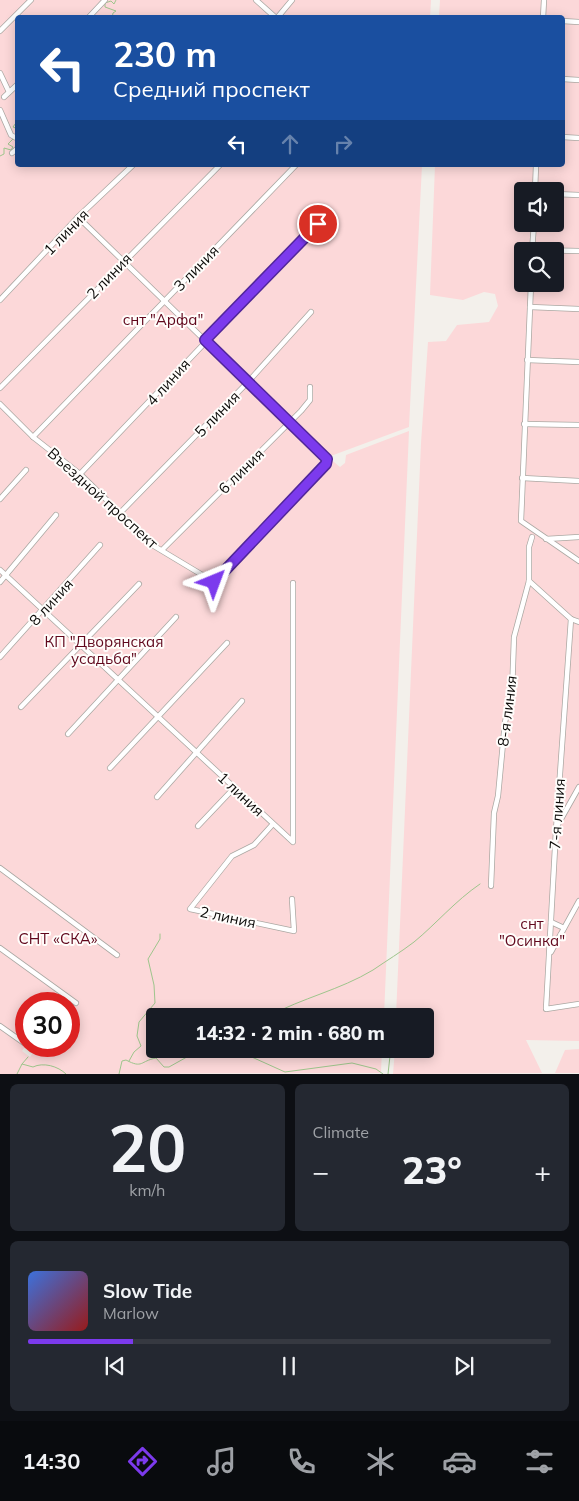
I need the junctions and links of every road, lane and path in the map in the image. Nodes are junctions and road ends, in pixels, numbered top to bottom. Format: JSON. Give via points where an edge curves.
{"nodes":[{"id":1,"x":30,"y":0,"type":"edge"},
{"id":2,"x":105,"y":0,"type":"edge"},
{"id":3,"x":256,"y":0,"type":"edge"},
{"id":4,"x":292,"y":0,"type":"edge"},
{"id":5,"x":544,"y":0,"type":"edge"},
{"id":6,"x":15,"y":15,"type":"edge"},
{"id":7,"x":91,"y":15,"type":"edge"},
{"id":8,"x":274,"y":15,"type":"edge"},
{"id":9,"x":280,"y":15,"type":"edge"},
{"id":10,"x":543,"y":15,"type":"edge"},
{"id":11,"x":15,"y":16,"type":"edge"},
{"id":12,"x":565,"y":21,"type":"edge"},
{"id":13,"x":579,"y":22,"type":"edge"},
{"id":14,"x":0,"y":31,"type":"edge"},
{"id":15,"x":0,"y":73,"type":"edge"},
{"id":16,"x":565,"y":79,"type":"edge"},
{"id":17,"x":579,"y":80,"type":"edge"},
{"id":18,"x":15,"y":87,"type":"edge"},
{"id":19,"x":9,"y":92,"type":"junction"},
{"id":20,"x":4,"y":97,"type":"dead end"},
{"id":21,"x":0,"y":110,"type":"edge"},
{"id":22,"x":565,"y":137,"type":"edge"},
{"id":23,"x":15,"y":138,"type":"edge"},
{"id":24,"x":579,"y":138,"type":"edge"},
{"id":25,"x":15,"y":150,"type":"edge"},
{"id":26,"x":12,"y":153,"type":"dead end"},
{"id":27,"x":131,"y":167,"type":"edge"},
{"id":28,"x":218,"y":167,"type":"edge"},
{"id":29,"x":294,"y":167,"type":"edge"},
{"id":30,"x":536,"y":167,"type":"edge"},
{"id":31,"x":535,"y":182,"type":"edge"},
{"id":32,"x":564,"y":194,"type":"edge"},
{"id":33,"x":579,"y":195,"type":"edge"},
{"id":34,"x":78,"y":218,"type":"junction"},
{"id":35,"x":318,"y":224,"type":"dead end"},
{"id":36,"x":564,"y":251,"type":"edge"},
{"id":37,"x":579,"y":251,"type":"edge"},
{"id":38,"x":124,"y":261,"type":"junction"},
{"id":39,"x":531,"y":292,"type":"edge"},
{"id":40,"x":0,"y":300,"type":"edge"},
{"id":41,"x":164,"y":301,"type":"junction"},
{"id":42,"x":530,"y":307,"type":"junction"},
{"id":43,"x":579,"y":309,"type":"edge"},
{"id":44,"x":311,"y":312,"type":"dead end"},
{"id":45,"x":205,"y":340,"type":"junction"},
{"id":46,"x":527,"y":360,"type":"junction"},
{"id":47,"x":579,"y":362,"type":"edge"},
{"id":48,"x":248,"y":382,"type":"junction"},
{"id":49,"x":310,"y":387,"type":"dead end"},
{"id":50,"x":0,"y":388,"type":"edge"},
{"id":51,"x":0,"y":404,"type":"edge"},
{"id":52,"x":290,"y":422,"type":"junction"},
{"id":53,"x":524,"y":424,"type":"junction"},
{"id":54,"x":579,"y":424,"type":"edge"},
{"id":55,"x":33,"y":437,"type":"junction"},
{"id":56,"x":26,"y":470,"type":"dead end"},
{"id":57,"x":80,"y":474,"type":"junction"},
{"id":58,"x":522,"y":478,"type":"junction"},
{"id":59,"x":579,"y":481,"type":"edge"},
{"id":60,"x":0,"y":499,"type":"edge"},
{"id":61,"x":120,"y":513,"type":"junction"},
{"id":62,"x":56,"y":515,"type":"dead end"},
{"id":63,"x":532,"y":537,"type":"dead end"},
{"id":64,"x":579,"y":537,"type":"edge"},
{"id":65,"x":545,"y":539,"type":"junction"},
{"id":66,"x":100,"y":545,"type":"dead end"},
{"id":67,"x":162,"y":550,"type":"junction"},
{"id":68,"x":579,"y":561,"type":"edge"},
{"id":69,"x":0,"y":570,"type":"edge"},
{"id":70,"x":6,"y":575,"type":"junction"},
{"id":71,"x":529,"y":581,"type":"junction"},
{"id":72,"x":0,"y":582,"type":"edge"},
{"id":73,"x":292,"y":583,"type":"dead end"},
{"id":74,"x":140,"y":584,"type":"dead end"},
{"id":75,"x":44,"y":610,"type":"junction"},
{"id":76,"x":176,"y":617,"type":"dead end"},
{"id":77,"x":571,"y":619,"type":"junction"},
{"id":78,"x":579,"y":622,"type":"edge"},
{"id":79,"x":226,"y":643,"type":"dead end"},
{"id":80,"x":81,"y":645,"type":"junction"},
{"id":81,"x":0,"y":657,"type":"edge"},
{"id":82,"x":119,"y":680,"type":"junction"},
{"id":83,"x":242,"y":701,"type":"dead end"},
{"id":84,"x":21,"y":707,"type":"dead end"},
{"id":85,"x":158,"y":716,"type":"junction"},
{"id":86,"x":68,"y":734,"type":"dead end"},
{"id":87,"x":196,"y":752,"type":"junction"},
{"id":88,"x":110,"y":768,"type":"dead end"},
{"id":89,"x":579,"y":787,"type":"edge"},
{"id":90,"x":235,"y":788,"type":"junction"},
{"id":91,"x":157,"y":797,"type":"dead end"},
{"id":92,"x":273,"y":824,"type":"junction"},
{"id":93,"x":198,"y":826,"type":"dead end"},
{"id":94,"x":556,"y":830,"type":"junction"},
{"id":95,"x":0,"y":868,"type":"edge"},
{"id":96,"x":491,"y":886,"type":"dead end"},
{"id":97,"x":292,"y":899,"type":"dead end"},
{"id":98,"x":579,"y":901,"type":"edge"},
{"id":99,"x":551,"y":922,"type":"junction"},
{"id":100,"x":564,"y":928,"type":"junction"},
{"id":101,"x":0,"y":948,"type":"edge"},
{"id":102,"x":549,"y":954,"type":"junction"},
{"id":103,"x":117,"y":955,"type":"dead end"},
{"id":104,"x":61,"y":992,"type":"edge"},
{"id":105,"x":579,"y":1004,"type":"edge"},
{"id":106,"x":0,"y":1026,"type":"edge"},
{"id":107,"x":15,"y":1037,"type":"edge"}],
"edges":[{"from":1,"to":6,"type":"street"},
{"from":2,"to":7,"type":"street"},
{"from":3,"to":8,"type":"street"},
{"from":4,"to":9,"type":"street"},
{"from":5,"to":10,"type":"street"},
{"from":11,"to":14,"type":"street"},
{"from":12,"to":13,"type":"street"},
{"from":15,"to":19,"type":"street"},
{"from":16,"to":17,"type":"street"},
{"from":18,"to":19,"type":"street"},
{"from":19,"to":20,"type":"street"},
{"from":21,"to":23,"type":"street"},
{"from":22,"to":24,"type":"street"},
{"from":25,"to":26,"type":"street"},
{"from":27,"to":34,"type":"street","name":"1 линия"},
{"from":28,"to":38,"type":"street","name":"2 линия"},
{"from":29,"to":41,"type":"street","name":"3 линия"},
{"from":30,"to":31,"type":"street"},
{"from":32,"to":33,"type":"street"},
{"from":34,"to":38,"type":"street"},
{"from":34,"to":40,"type":"street","name":"1 линия"},
{"from":35,"to":45,"type":"street","name":"4 линия"},
{"from":36,"to":37,"type":"street"},
{"from":38,"to":41,"type":"street"},
{"from":38,"to":50,"type":"street","name":"2 линия"},
{"from":39,"to":42,"type":"street"},
{"from":41,"to":45,"type":"street"},
{"from":41,"to":55,"type":"street","name":"3 линия"},
{"from":42,"to":43,"type":"street"},
{"from":42,"to":46,"type":"street"},
{"from":44,"to":48,"type":"street","name":"5 линия"},
{"from":45,"to":48,"type":"street"},
{"from":45,"to":57,"type":"street","name":"4 линия"},
{"from":46,"to":47,"type":"street"},
{"from":46,"to":53,"type":"street"},
{"from":48,"to":52,"type":"street"},
{"from":48,"to":61,"type":"street","name":"5 линия"},
{"from":49,"to":52,"type":"street","name":"6 линия","via":[[310,400]]},
{"from":51,"to":55,"type":"street","name":"Въездной проспект"},
{"from":52,"to":67,"type":"street","name":"6 линия"},
{"from":52,"to":67,"type":"street","name":"Въездной проспект","via":[[327,459],[326,464],[214,582]]},
{"from":53,"to":54,"type":"street"},
{"from":53,"to":58,"type":"street"},
{"from":55,"to":57,"type":"street","name":"Въездной проспект"},
{"from":56,"to":60,"type":"street"},
{"from":57,"to":61,"type":"street","name":"Въездной проспект"},
{"from":58,"to":59,"type":"street"},
{"from":58,"to":65,"type":"street","via":[[521,521]]},
{"from":61,"to":67,"type":"street","name":"Въездной проспект"},
{"from":62,"to":70,"type":"street"},
{"from":63,"to":71,"type":"street","name":"8-я линия"},
{"from":64,"to":65,"type":"street"},
{"from":65,"to":68,"type":"street"},
{"from":66,"to":75,"type":"street","name":"8 линия"},
{"from":69,"to":70,"type":"street","name":"1 линия"},
{"from":70,"to":72,"type":"street"},
{"from":70,"to":75,"type":"street","name":"1 линия"},
{"from":71,"to":77,"type":"street"},
{"from":71,"to":96,"type":"street","name":"8-я линия","via":[[514,637],[512,693],[505,722],[494,813]]},
{"from":73,"to":92,"type":"street","name":"1 линия","via":[[293,842]]},
{"from":74,"to":80,"type":"street"},
{"from":75,"to":80,"type":"street","name":"1 линия"},
{"from":75,"to":81,"type":"street","name":"8 линия"},
{"from":76,"to":82,"type":"street"},
{"from":77,"to":78,"type":"street"},
{"from":77,"to":94,"type":"street","name":"7-я линия"},
{"from":79,"to":85,"type":"street"},
{"from":80,"to":82,"type":"street","name":"1 линия"},
{"from":80,"to":84,"type":"street"},
{"from":82,"to":85,"type":"street","name":"1 линия"},
{"from":82,"to":86,"type":"street"},
{"from":83,"to":87,"type":"street"},
{"from":85,"to":87,"type":"street","name":"1 линия"},
{"from":85,"to":88,"type":"street"},
{"from":87,"to":90,"type":"street","name":"1 линия"},
{"from":87,"to":91,"type":"street"},
{"from":89,"to":94,"type":"street"},
{"from":90,"to":92,"type":"street","name":"1 линия"},
{"from":90,"to":93,"type":"street"},
{"from":92,"to":97,"type":"street","name":"2 линия","via":[[254,845],[232,856],[190,909],[294,931]]},
{"from":94,"to":99,"type":"street","name":"7-я линия"},
{"from":95,"to":103,"type":"street"},
{"from":98,"to":100,"type":"street"},
{"from":99,"to":100,"type":"street"},
{"from":99,"to":102,"type":"street","name":"7-я линия"},
{"from":100,"to":102,"type":"street"},
{"from":101,"to":104,"type":"street"},
{"from":102,"to":105,"type":"street","name":"7-я линия","via":[[546,1008]]},
{"from":106,"to":107,"type":"street"}]}
